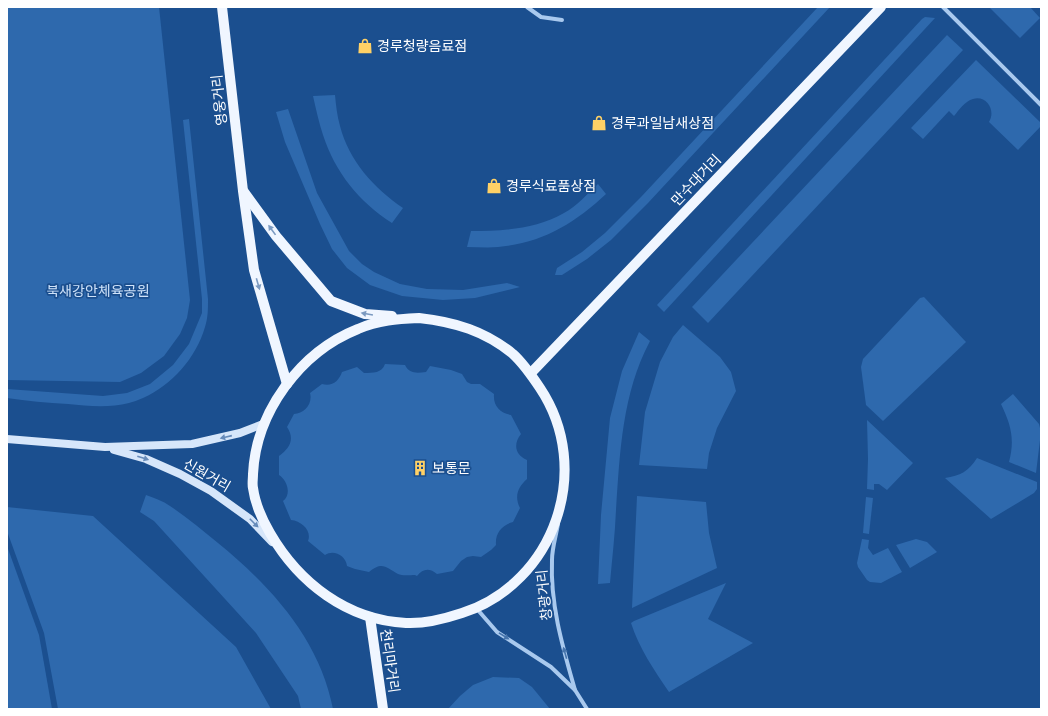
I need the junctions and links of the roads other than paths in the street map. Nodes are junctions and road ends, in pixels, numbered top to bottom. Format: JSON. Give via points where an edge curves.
{"nodes":[{"id":1,"x":222,"y":7,"type":"edge"},
{"id":2,"x":527,"y":7,"type":"edge"},
{"id":3,"x":880,"y":7,"type":"edge"},
{"id":4,"x":943,"y":7,"type":"edge"},
{"id":5,"x":562,"y":20,"type":"dead end"},
{"id":6,"x":1041,"y":105,"type":"edge"},
{"id":7,"x":243,"y":191,"type":"junction"},
{"id":8,"x":420,"y":318,"type":"junction"},
{"id":9,"x":531,"y":373,"type":"junction"},
{"id":10,"x":287,"y":384,"type":"junction"},
{"id":11,"x":263,"y":424,"type":"junction"},
{"id":12,"x":7,"y":439,"type":"edge"},
{"id":13,"x":105,"y":447,"type":"junction"},
{"id":14,"x":563,"y":496,"type":"junction"},
{"id":15,"x":280,"y":550,"type":"junction"},
{"id":16,"x":477,"y":609,"type":"junction"},
{"id":17,"x":370,"y":617,"type":"junction"},
{"id":18,"x":575,"y":690,"type":"junction"},
{"id":19,"x":383,"y":709,"type":"edge"},
{"id":20,"x":587,"y":709,"type":"edge"}],
"edges":[{"from":1,"to":7,"type":"main road","name":"영웅거리"},
{"from":2,"to":5,"type":"street","via":[[542,17]]},
{"from":3,"to":9,"type":"main road","name":"만수대거리"},
{"from":4,"to":6,"type":"street"},
{"from":8,"to":7,"type":"main road","one_way":true,"via":[[365,314],[331,301],[276,236]]},
{"from":7,"to":10,"type":"main road","name":"영웅거리","one_way":true,"via":[[254,270]]},
{"from":8,"to":9,"type":"main road","via":[[445,321],[469,328],[513,355]]},
{"from":8,"to":10,"type":"main road","via":[[388,320],[359,328],[331,342],[307,361]]},
{"from":9,"to":14,"type":"main road","via":[[549,400],[560,431],[565,463]]},
{"from":10,"to":11,"type":"main road"},
{"from":11,"to":13,"type":"main road","name":"신원거리","one_way":true,"via":[[240,434],[192,444]]},
{"from":11,"to":15,"type":"main road","via":[[254,456],[253,489],[263,520]]},
{"from":12,"to":13,"type":"main road","name":"신원거리"},
{"from":13,"to":15,"type":"main road","name":"신원거리","one_way":true,"via":[[146,459],[212,491],[250,519]]},
{"from":14,"to":16,"type":"main road","via":[[557,520],[534,563],[503,593]]},
{"from":18,"to":14,"type":"street","name":"창광거리","one_way":true,"via":[[560,637],[553,593],[552,559]]},
{"from":15,"to":17,"type":"main road","via":[[321,593],[344,607]]},
{"from":16,"to":17,"type":"main road","via":[[435,621],[406,623]]},
{"from":16,"to":18,"type":"street","name":"창광거리","one_way":true,"via":[[497,632],[551,667]]},
{"from":17,"to":19,"type":"main road","name":"천리마거리"},
{"from":18,"to":20,"type":"street","name":"창광거리"}]}
